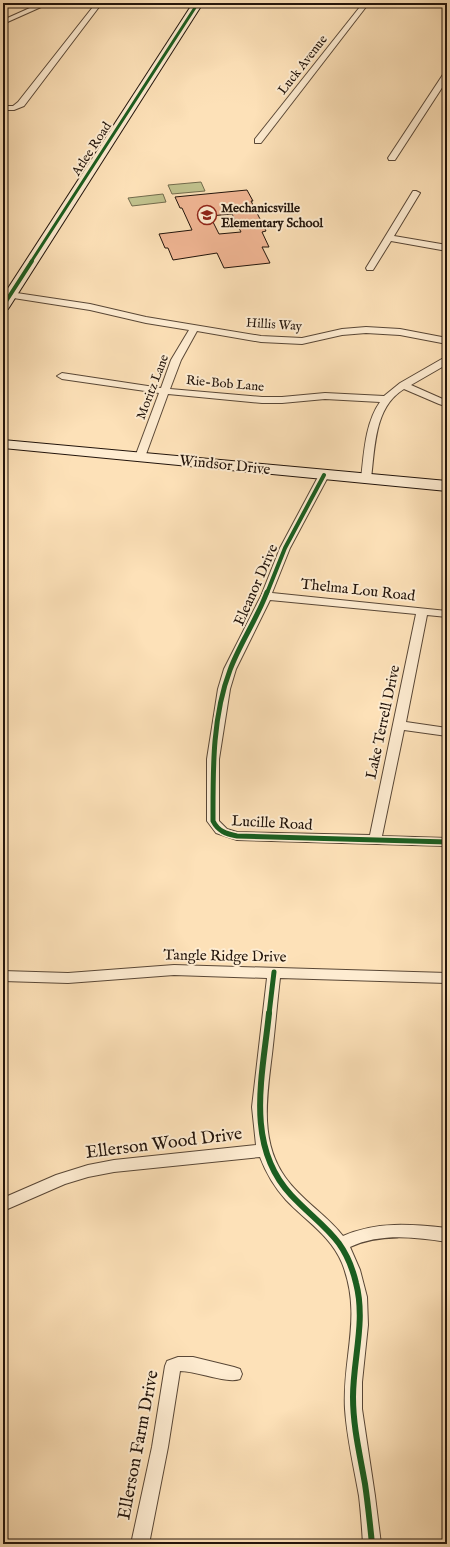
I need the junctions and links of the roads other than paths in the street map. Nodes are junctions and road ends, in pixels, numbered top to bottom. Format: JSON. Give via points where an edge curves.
{"nodes":[{"id":1,"x":47,"y":3,"type":"edge"},
{"id":2,"x":99,"y":3,"type":"edge"},
{"id":3,"x":184,"y":3,"type":"edge"},
{"id":4,"x":366,"y":3,"type":"edge"},
{"id":5,"x":438,"y":3,"type":"edge"},
{"id":6,"x":198,"y":4,"type":"edge"},
{"id":7,"x":447,"y":4,"type":"edge"},
{"id":8,"x":3,"y":22,"type":"edge"},
{"id":9,"x":447,"y":74,"type":"edge"},
{"id":10,"x":3,"y":108,"type":"edge"},
{"id":11,"x":258,"y":141,"type":"dead end"},
{"id":12,"x":392,"y":158,"type":"dead end"},
{"id":13,"x":416,"y":193,"type":"dead end"},
{"id":14,"x":388,"y":238,"type":"junction"},
{"id":15,"x":447,"y":248,"type":"edge"},
{"id":16,"x":370,"y":268,"type":"dead end"},
{"id":17,"x":6,"y":301,"type":"edge"},
{"id":18,"x":194,"y":328,"type":"junction"},
{"id":19,"x":447,"y":341,"type":"edge"},
{"id":20,"x":447,"y":359,"type":"edge"},
{"id":21,"x":62,"y":376,"type":"dead end"},
{"id":22,"x":403,"y":385,"type":"junction"},
{"id":23,"x":164,"y":392,"type":"junction"},
{"id":24,"x":385,"y":399,"type":"junction"},
{"id":25,"x":442,"y":402,"type":"dead end"},
{"id":26,"x":3,"y":444,"type":"edge"},
{"id":27,"x":140,"y":457,"type":"junction"},
{"id":28,"x":324,"y":474,"type":"junction"},
{"id":29,"x":366,"y":479,"type":"junction"},
{"id":30,"x":447,"y":486,"type":"edge"},
{"id":31,"x":266,"y":596,"type":"junction"},
{"id":32,"x":422,"y":612,"type":"junction"},
{"id":33,"x":447,"y":614,"type":"edge"},
{"id":34,"x":220,"y":709,"type":"joint"},
{"id":35,"x":399,"y":725,"type":"junction"},
{"id":36,"x":447,"y":732,"type":"edge"},
{"id":37,"x":375,"y":840,"type":"junction"},
{"id":38,"x":447,"y":842,"type":"edge"},
{"id":39,"x":274,"y":972,"type":"junction"},
{"id":40,"x":3,"y":976,"type":"edge"},
{"id":41,"x":447,"y":978,"type":"edge"},
{"id":42,"x":265,"y":1150,"type":"junction"},
{"id":43,"x":3,"y":1205,"type":"edge"},
{"id":44,"x":447,"y":1235,"type":"edge"},
{"id":45,"x":340,"y":1244,"type":"junction"},
{"id":46,"x":234,"y":1374,"type":"dead end"},
{"id":47,"x":140,"y":1544,"type":"edge"},
{"id":48,"x":372,"y":1544,"type":"edge"}],
"edges":[{"from":1,"to":8,"type":"street"},
{"from":2,"to":10,"type":"street","via":[[21,104],[14,108]]},
{"from":3,"to":6,"type":"street"},
{"from":4,"to":11,"type":"street","name":"Luck Avenue"},
{"from":5,"to":7,"type":"main road"},
{"from":6,"to":17,"type":"main road","name":"Atlee Road"},
{"from":9,"to":12,"type":"street"},
{"from":13,"to":14,"type":"street"},
{"from":14,"to":15,"type":"street"},
{"from":14,"to":16,"type":"street"},
{"from":17,"to":18,"type":"street","name":"Hillis Way"},
{"from":18,"to":19,"type":"street","name":"Hillis Way","via":[[278,341],[302,341],[342,332],[366,330],[400,332]]},
{"from":18,"to":23,"type":"street","name":"Moritz Lane","via":[[176,360]]},
{"from":20,"to":22,"type":"street","via":[[429,372]]},
{"from":21,"to":23,"type":"street","name":"Rie-Bob Lane"},
{"from":22,"to":24,"type":"street"},
{"from":22,"to":25,"type":"street"},
{"from":23,"to":24,"type":"street","name":"Rie-Bob Lane","via":[[270,401],[325,396]]},
{"from":23,"to":27,"type":"street","name":"Moritz Lane"},
{"from":24,"to":29,"type":"street","via":[[374,428]]},
{"from":26,"to":27,"type":"main road","name":"Windsor Drive"},
{"from":27,"to":28,"type":"main road","name":"Windsor Drive"},
{"from":28,"to":29,"type":"main road","name":"Windsor Drive"},
{"from":28,"to":31,"type":"street","name":"Eleanor Drive","via":[[284,548]]},
{"from":29,"to":30,"type":"main road","name":"Windsor Drive"},
{"from":31,"to":32,"type":"street","name":"Thelma Lou Road"},
{"from":31,"to":34,"type":"street","name":"Eleanor Drive","via":[[230,669]]},
{"from":32,"to":33,"type":"street","name":"Thelma Lou Road"},
{"from":32,"to":35,"type":"street","name":"Lake Terrell Drive"},
{"from":34,"to":37,"type":"street","name":"Lucille Road","via":[[213,759],[215,827],[237,836]]},
{"from":35,"to":36,"type":"street"},
{"from":35,"to":37,"type":"street","name":"Lake Terrell Drive"},
{"from":37,"to":38,"type":"street","name":"Lucille Road"},
{"from":39,"to":40,"type":"street","name":"Tangle Ridge Drive","via":[[174,970],[68,978]]},
{"from":39,"to":41,"type":"street","name":"Tangle Ridge Drive"},
{"from":39,"to":42,"type":"street","via":[[259,1107]]},
{"from":42,"to":43,"type":"street","name":"Ellerson Wood Drive","via":[[94,1170],[61,1179]]},
{"from":42,"to":45,"type":"street","via":[[270,1166],[279,1180]]},
{"from":44,"to":45,"type":"street","via":[[400,1232],[370,1234]]},
{"from":45,"to":48,"type":"street","via":[[348,1257],[360,1305],[360,1333],[353,1396]]},
{"from":46,"to":47,"type":"street","name":"Ellerson Farm Drive","via":[[188,1364],[178,1363],[173,1366]]}]}
